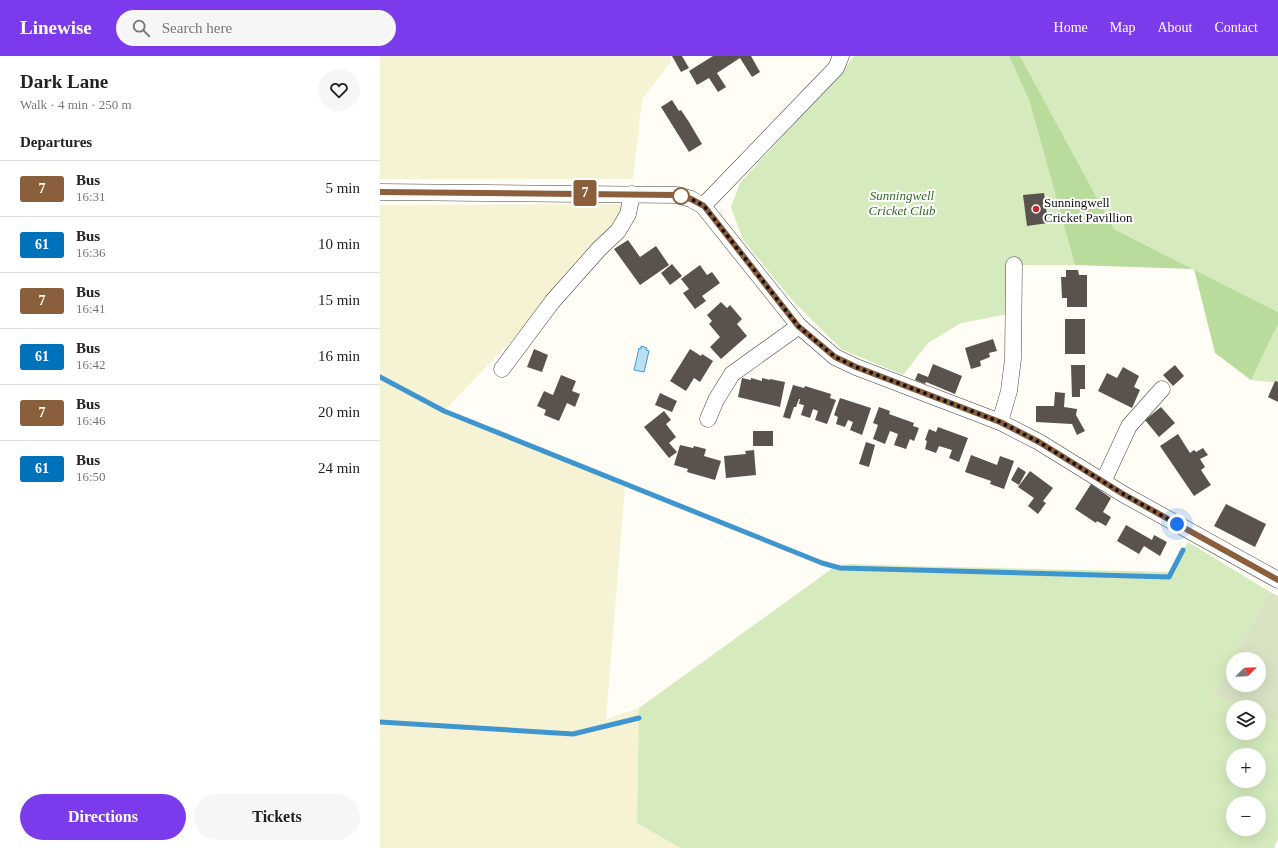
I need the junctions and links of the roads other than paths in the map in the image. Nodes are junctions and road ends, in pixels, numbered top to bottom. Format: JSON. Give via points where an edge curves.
{"nodes":[{"id":1,"x":841,"y":56,"type":"edge"},
{"id":2,"x":380,"y":192,"type":"edge"},
{"id":3,"x":632,"y":194,"type":"junction"},
{"id":4,"x":704,"y":206,"type":"junction"},
{"id":5,"x":1014,"y":265,"type":"dead end"},
{"id":6,"x":798,"y":326,"type":"junction"},
{"id":7,"x":502,"y":369,"type":"dead end"},
{"id":8,"x":1162,"y":389,"type":"dead end"},
{"id":9,"x":708,"y":419,"type":"dead end"},
{"id":10,"x":1000,"y":422,"type":"junction"},
{"id":11,"x":1103,"y":482,"type":"junction"},
{"id":12,"x":1278,"y":580,"type":"edge"}],
"edges":[{"from":1,"to":4,"type":"street","via":[[836,68]]},
{"from":2,"to":3,"type":"street"},
{"from":3,"to":4,"type":"street","via":[[677,195]]},
{"from":3,"to":7,"type":"street","via":[[628,214],[618,231],[552,302]]},
{"from":4,"to":6,"type":"street"},
{"from":5,"to":10,"type":"street","via":[[1013,359]]},
{"from":6,"to":9,"type":"street","via":[[732,374]]},
{"from":6,"to":10,"type":"street","via":[[835,357]]},
{"from":8,"to":11,"type":"street","via":[[1129,426]]},
{"from":10,"to":11,"type":"street","via":[[1039,442]]},
{"from":11,"to":12,"type":"street"}]}
